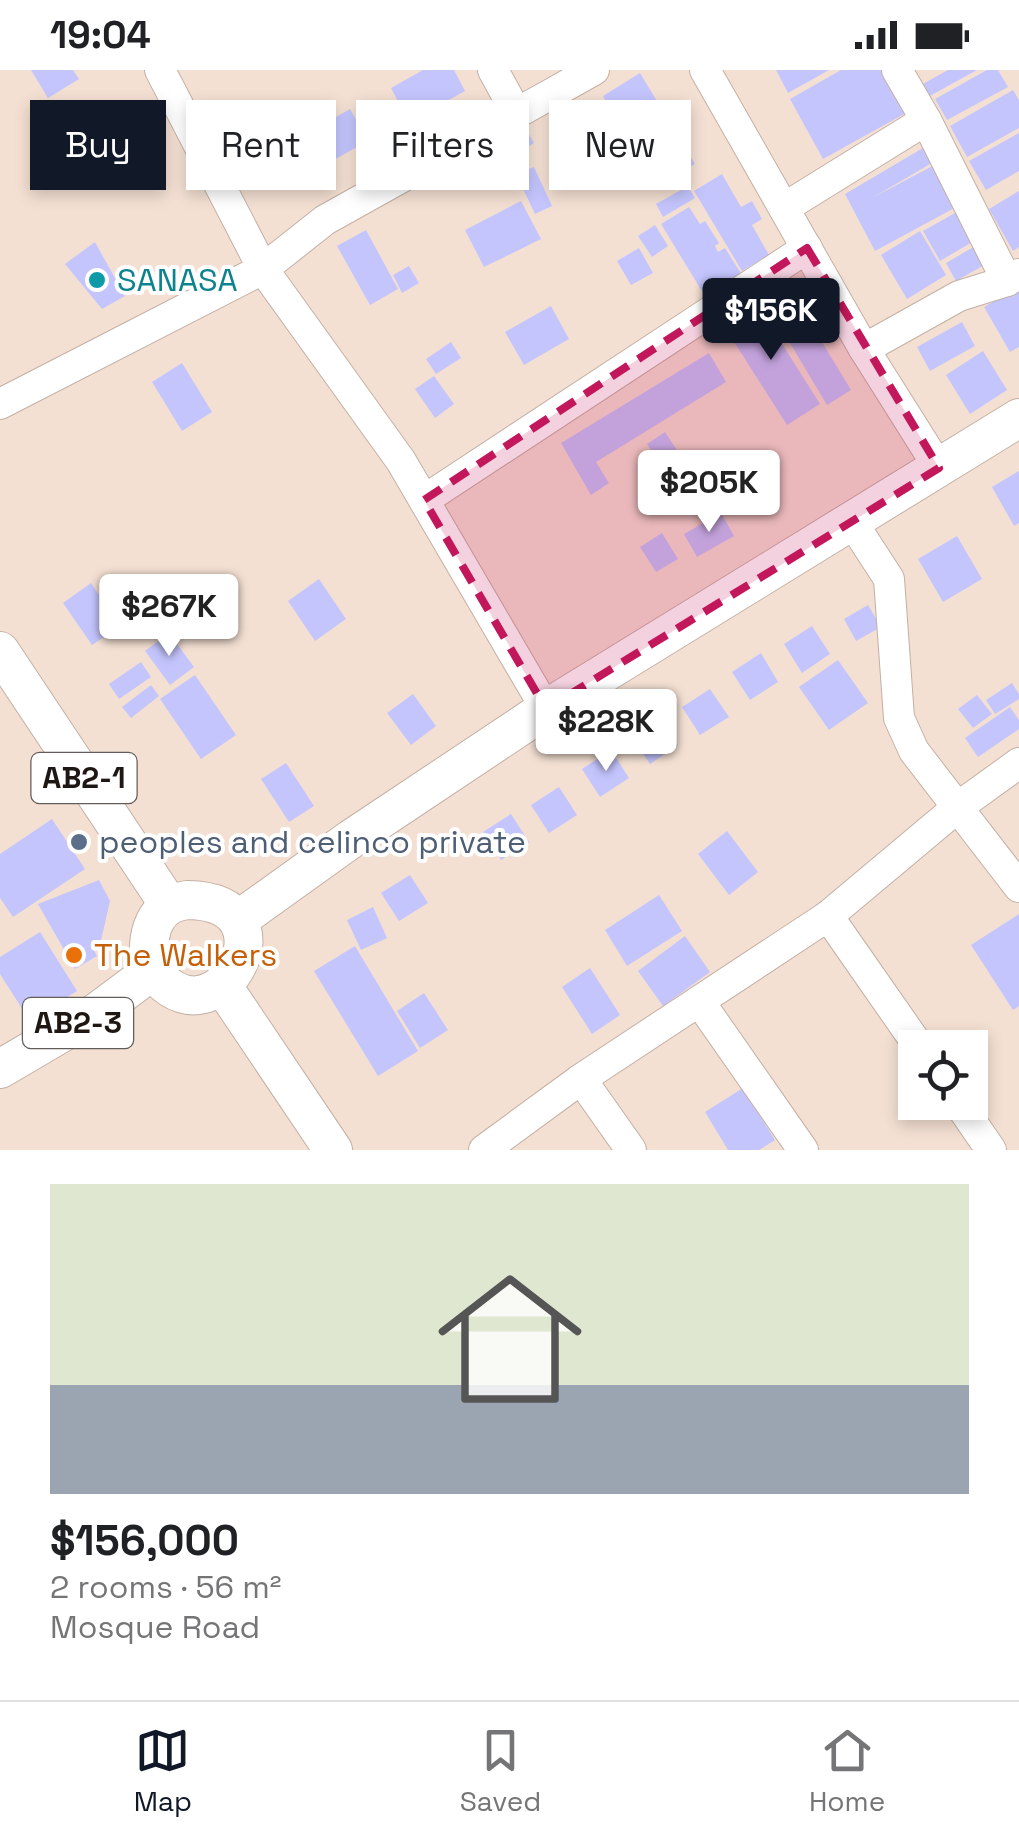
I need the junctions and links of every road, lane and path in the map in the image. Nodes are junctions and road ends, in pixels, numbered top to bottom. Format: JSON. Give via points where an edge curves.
{"nodes":[{"id":1,"x":160,"y":70,"type":"edge"},
{"id":2,"x":493,"y":70,"type":"edge"},
{"id":3,"x":594,"y":70,"type":"edge"},
{"id":4,"x":705,"y":70,"type":"edge"},
{"id":5,"x":897,"y":70,"type":"edge"},
{"id":6,"x":509,"y":100,"type":"edge"},
{"id":7,"x":529,"y":107,"type":"edge"},
{"id":8,"x":926,"y":120,"type":"junction"},
{"id":9,"x":379,"y":190,"type":"edge"},
{"id":10,"x":784,"y":208,"type":"junction"},
{"id":11,"x":807,"y":248,"type":"junction"},
{"id":12,"x":263,"y":269,"type":"junction"},
{"id":13,"x":1013,"y":277,"type":"edge"},
{"id":14,"x":864,"y":350,"type":"junction"},
{"id":15,"x":0,"y":404,"type":"edge"},
{"id":16,"x":1019,"y":418,"type":"edge"},
{"id":17,"x":939,"y":468,"type":"junction"},
{"id":18,"x":424,"y":500,"type":"junction"},
{"id":19,"x":852,"y":522,"type":"junction"},
{"id":20,"x":0,"y":651,"type":"edge"},
{"id":21,"x":546,"y":708,"type":"junction"},
{"id":22,"x":1019,"y":764,"type":"edge"},
{"id":23,"x":958,"y":807,"type":"junction"},
{"id":24,"x":1019,"y":887,"type":"edge"},
{"id":25,"x":169,"y":905,"type":"junction"},
{"id":26,"x":828,"y":916,"type":"junction"},
{"id":27,"x":238,"y":920,"type":"junction"},
{"id":28,"x":152,"y":971,"type":"junction"},
{"id":29,"x":222,"y":985,"type":"junction"},
{"id":30,"x":699,"y":1001,"type":"junction"},
{"id":31,"x":907,"y":1030,"type":"edge"},
{"id":32,"x":0,"y":1069,"type":"edge"},
{"id":33,"x":582,"y":1079,"type":"junction"},
{"id":34,"x":970,"y":1120,"type":"edge"},
{"id":35,"x":333,"y":1150,"type":"edge"},
{"id":36,"x":484,"y":1150,"type":"edge"},
{"id":37,"x":631,"y":1150,"type":"edge"},
{"id":38,"x":803,"y":1150,"type":"edge"},
{"id":39,"x":991,"y":1150,"type":"edge"}],
"edges":[{"from":1,"to":12,"type":"street"},
{"from":2,"to":6,"type":"street"},
{"from":3,"to":7,"type":"street"},
{"from":4,"to":10,"type":"street"},
{"from":5,"to":8,"type":"street"},
{"from":8,"to":10,"type":"street"},
{"from":8,"to":13,"type":"street"},
{"from":9,"to":12,"type":"street","via":[[325,220]]},
{"from":10,"to":11,"type":"street"},
{"from":11,"to":14,"type":"street"},
{"from":11,"to":18,"type":"street"},
{"from":12,"to":15,"type":"street"},
{"from":12,"to":18,"type":"street"},
{"from":13,"to":14,"type":"street","via":[[960,296]]},
{"from":14,"to":17,"type":"street"},
{"from":16,"to":17,"type":"main road"},
{"from":17,"to":19,"type":"main road"},
{"from":18,"to":21,"type":"street"},
{"from":19,"to":21,"type":"main road"},
{"from":19,"to":23,"type":"street","via":[[888,578],[899,718],[914,751]]},
{"from":20,"to":25,"type":"main road","number":"AB2-1"},
{"from":21,"to":27,"type":"main road"},
{"from":22,"to":23,"type":"street"},
{"from":23,"to":24,"type":"street"},
{"from":23,"to":26,"type":"street"},
{"from":25,"to":27,"type":"main road","via":[[208,900]]},
{"from":25,"to":28,"type":"main road","via":[[150,935]]},
{"from":26,"to":30,"type":"street"},
{"from":26,"to":31,"type":"street"},
{"from":27,"to":29,"type":"main road","via":[[243,955]]},
{"from":28,"to":29,"type":"main road","via":[[180,995]]},
{"from":28,"to":32,"type":"main road","number":"AB2-3"},
{"from":29,"to":35,"type":"main road"},
{"from":30,"to":33,"type":"street"},
{"from":30,"to":38,"type":"street"},
{"from":33,"to":36,"type":"street"},
{"from":33,"to":37,"type":"street"},
{"from":34,"to":39,"type":"street"}]}
